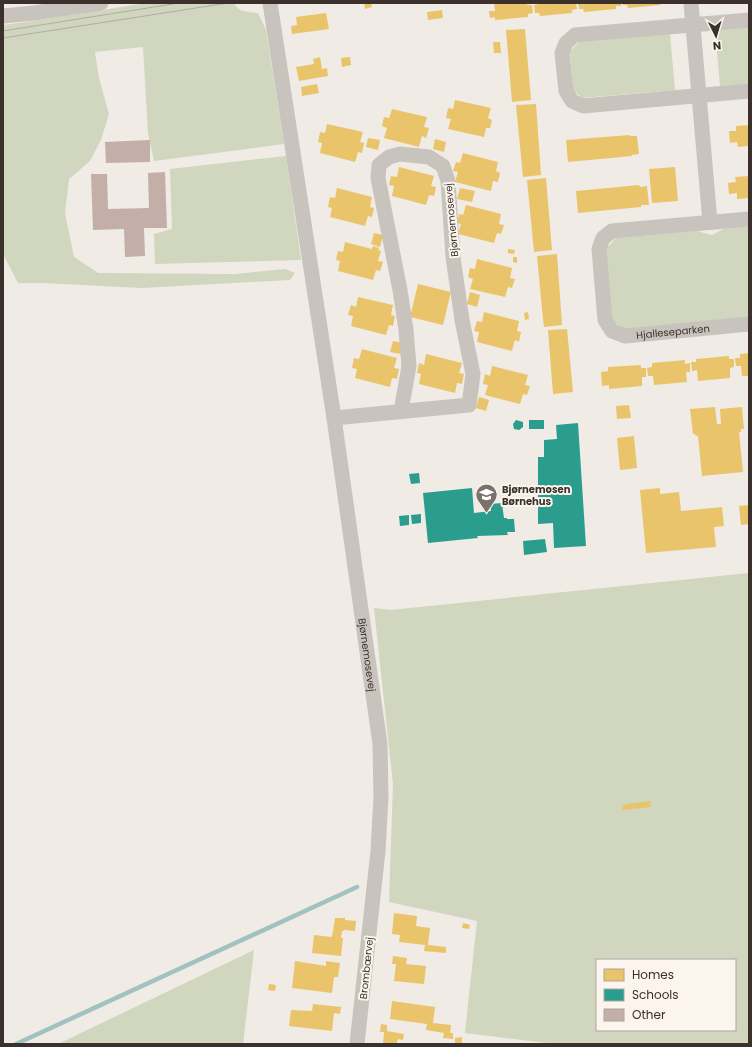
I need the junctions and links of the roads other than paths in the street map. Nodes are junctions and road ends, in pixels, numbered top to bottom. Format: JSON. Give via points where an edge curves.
{"nodes":[{"id":1,"x":101,"y":3,"type":"edge"},
{"id":2,"x":270,"y":3,"type":"edge"},
{"id":3,"x":691,"y":3,"type":"edge"},
{"id":4,"x":3,"y":16,"type":"edge"},
{"id":5,"x":749,"y":20,"type":"edge"},
{"id":6,"x":694,"y":24,"type":"junction"},
{"id":7,"x":749,"y":91,"type":"edge"},
{"id":8,"x":700,"y":95,"type":"junction"},
{"id":9,"x":749,"y":219,"type":"edge"},
{"id":10,"x":710,"y":222,"type":"junction"},
{"id":11,"x":749,"y":324,"type":"edge"},
{"id":12,"x":402,"y":411,"type":"junction"},
{"id":13,"x":334,"y":418,"type":"junction"},
{"id":14,"x":374,"y":892,"type":"joint"},
{"id":15,"x":357,"y":1044,"type":"edge"}],
"edges":[{"from":1,"to":4,"type":"street","via":[[34,14]]},
{"from":2,"to":13,"type":"street","name":"Bjørnemosevej"},
{"from":3,"to":6,"type":"street"},
{"from":5,"to":6,"type":"street"},
{"from":6,"to":8,"type":"street"},
{"from":6,"to":8,"type":"street","via":[[576,35],[566,43],[562,53],[566,91],[572,102],[583,106]]},
{"from":7,"to":8,"type":"street"},
{"from":8,"to":10,"type":"street"},
{"from":9,"to":10,"type":"street","name":"Hjalleseparken"},
{"from":10,"to":11,"type":"street","name":"Hjalleseparken","via":[[612,231],[603,238],[599,249],[605,320],[612,331],[625,336]]},
{"from":12,"to":12,"type":"street","name":"Bjørnemosevej","via":[[470,405],[473,374],[462,320],[448,181],[443,166],[429,157],[400,154],[389,157],[379,165],[378,178],[406,330],[409,366]]},
{"from":12,"to":13,"type":"street","name":"Bjørnemosevej"},
{"from":13,"to":14,"type":"street","name":"Bjørnemosevej","via":[[380,744],[380,797]]},
{"from":14,"to":15,"type":"street","name":"Brombærvej"}]}
